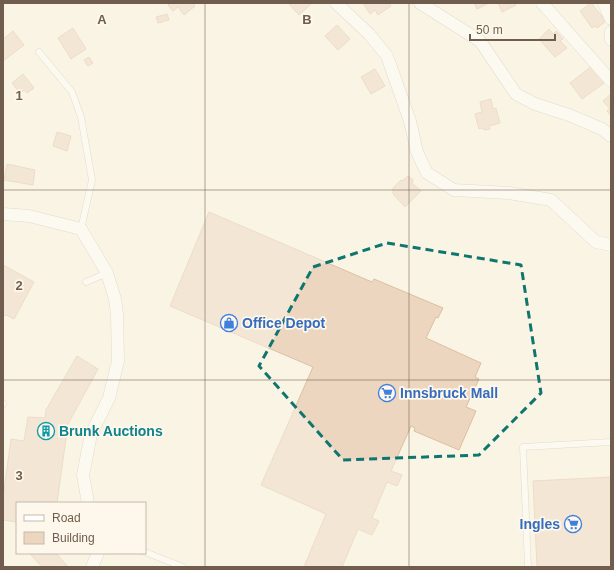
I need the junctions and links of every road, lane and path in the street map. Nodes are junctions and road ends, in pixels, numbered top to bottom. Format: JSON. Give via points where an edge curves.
{"nodes":[{"id":1,"x":336,"y":3,"type":"edge"},
{"id":2,"x":420,"y":3,"type":"edge"},
{"id":3,"x":542,"y":3,"type":"edge"},
{"id":4,"x":604,"y":3,"type":"edge"},
{"id":5,"x":611,"y":19,"type":"edge"},
{"id":6,"x":611,"y":32,"type":"edge"},
{"id":7,"x":611,"y":40,"type":"edge"},
{"id":8,"x":39,"y":52,"type":"dead end"},
{"id":9,"x":611,"y":81,"type":"edge"},
{"id":10,"x":611,"y":136,"type":"edge"},
{"id":11,"x":3,"y":214,"type":"edge"},
{"id":12,"x":81,"y":229,"type":"junction"},
{"id":13,"x":611,"y":245,"type":"edge"},
{"id":14,"x":107,"y":272,"type":"junction"},
{"id":15,"x":86,"y":282,"type":"dead end"},
{"id":16,"x":611,"y":442,"type":"edge"},
{"id":17,"x":88,"y":502,"type":"edge"},
{"id":18,"x":146,"y":552,"type":"edge"},
{"id":19,"x":98,"y":554,"type":"edge"},
{"id":20,"x":92,"y":567,"type":"edge"},
{"id":21,"x":183,"y":567,"type":"edge"},
{"id":22,"x":528,"y":567,"type":"edge"}],
"edges":[{"from":1,"to":13,"type":"street","via":[[387,56],[410,121],[417,152],[427,173],[454,190],[510,193],[551,200],[596,242]]},
{"from":2,"to":10,"type":"street","via":[[480,41],[516,94],[535,104],[602,129]]},
{"from":3,"to":9,"type":"street"},
{"from":4,"to":5,"type":"street"},
{"from":6,"to":7,"type":"street"},
{"from":8,"to":12,"type":"lane","via":[[72,92],[81,117],[92,180]]},
{"from":11,"to":12,"type":"street","via":[[29,216]]},
{"from":12,"to":14,"type":"street"},
{"from":14,"to":15,"type":"lane"},
{"from":14,"to":17,"type":"street","via":[[115,299],[118,361],[108,398],[91,434],[83,475]]},
{"from":16,"to":22,"type":"lane","via":[[523,448]]},
{"from":18,"to":21,"type":"lane"},
{"from":19,"to":20,"type":"street"}]}
